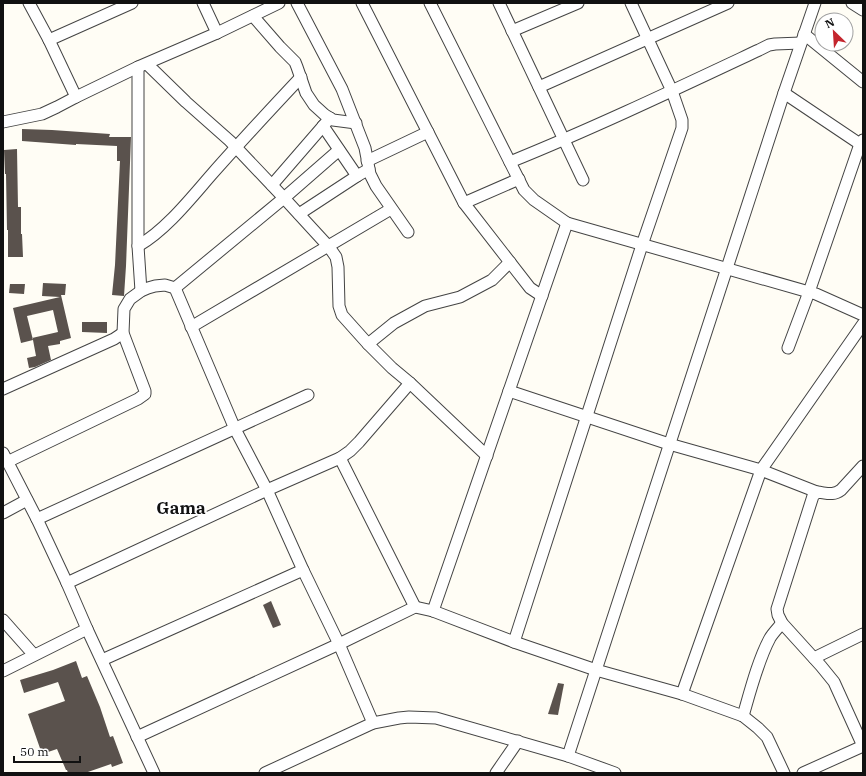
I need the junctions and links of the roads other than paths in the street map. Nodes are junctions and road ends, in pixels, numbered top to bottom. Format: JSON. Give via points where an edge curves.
{"nodes":[{"id":1,"x":29,"y":3,"type":"edge"},
{"id":2,"x":132,"y":3,"type":"edge"},
{"id":3,"x":203,"y":3,"type":"edge"},
{"id":4,"x":280,"y":3,"type":"edge"},
{"id":5,"x":297,"y":3,"type":"edge"},
{"id":6,"x":362,"y":3,"type":"edge"},
{"id":7,"x":430,"y":3,"type":"edge"},
{"id":8,"x":499,"y":3,"type":"edge"},
{"id":9,"x":578,"y":3,"type":"edge"},
{"id":10,"x":631,"y":3,"type":"edge"},
{"id":11,"x":728,"y":3,"type":"edge"},
{"id":12,"x":815,"y":3,"type":"edge"},
{"id":13,"x":253,"y":16,"type":"junction"},
{"id":14,"x":512,"y":31,"type":"junction"},
{"id":15,"x":216,"y":33,"type":"junction"},
{"id":16,"x":803,"y":38,"type":"junction"},
{"id":17,"x":648,"y":39,"type":"junction"},
{"id":18,"x":49,"y":40,"type":"junction"},
{"id":19,"x":142,"y":66,"type":"junction"},
{"id":20,"x":301,"y":77,"type":"junction"},
{"id":21,"x":863,"y":82,"type":"edge"},
{"id":22,"x":539,"y":87,"type":"junction"},
{"id":23,"x":672,"y":91,"type":"junction"},
{"id":24,"x":784,"y":93,"type":"junction"},
{"id":25,"x":76,"y":97,"type":"junction"},
{"id":26,"x":3,"y":122,"type":"edge"},
{"id":27,"x":326,"y":122,"type":"junction"},
{"id":28,"x":356,"y":123,"type":"junction"},
{"id":29,"x":428,"y":132,"type":"junction"},
{"id":30,"x":564,"y":140,"type":"junction"},
{"id":31,"x":862,"y":143,"type":"edge"},
{"id":32,"x":236,"y":148,"type":"junction"},
{"id":33,"x":339,"y":150,"type":"junction"},
{"id":34,"x":510,"y":162,"type":"junction"},
{"id":35,"x":368,"y":165,"type":"junction"},
{"id":36,"x":357,"y":176,"type":"junction"},
{"id":37,"x":518,"y":179,"type":"junction"},
{"id":38,"x":583,"y":180,"type":"dead end"},
{"id":39,"x":272,"y":185,"type":"junction"},
{"id":40,"x":284,"y":198,"type":"junction"},
{"id":41,"x":464,"y":203,"type":"junction"},
{"id":42,"x":391,"y":209,"type":"junction"},
{"id":43,"x":299,"y":214,"type":"junction"},
{"id":44,"x":567,"y":223,"type":"junction"},
{"id":45,"x":408,"y":232,"type":"dead end"},
{"id":46,"x":642,"y":245,"type":"junction"},
{"id":47,"x":138,"y":246,"type":"junction"},
{"id":48,"x":329,"y":247,"type":"junction"},
{"id":49,"x":510,"y":262,"type":"junction"},
{"id":50,"x":726,"y":268,"type":"junction"},
{"id":51,"x":174,"y":288,"type":"junction"},
{"id":52,"x":141,"y":291,"type":"junction"},
{"id":53,"x":809,"y":292,"type":"junction"},
{"id":54,"x":542,"y":296,"type":"junction"},
{"id":55,"x":863,"y":315,"type":"edge"},
{"id":56,"x":863,"y":324,"type":"edge"},
{"id":57,"x":191,"y":327,"type":"junction"},
{"id":58,"x":124,"y":333,"type":"junction"},
{"id":59,"x":368,"y":344,"type":"junction"},
{"id":60,"x":788,"y":348,"type":"dead end"},
{"id":61,"x":410,"y":383,"type":"junction"},
{"id":62,"x":3,"y":389,"type":"edge"},
{"id":63,"x":509,"y":391,"type":"junction"},
{"id":64,"x":308,"y":395,"type":"dead end"},
{"id":65,"x":587,"y":417,"type":"junction"},
{"id":66,"x":235,"y":429,"type":"junction"},
{"id":67,"x":669,"y":444,"type":"junction"},
{"id":68,"x":487,"y":456,"type":"junction"},
{"id":69,"x":5,"y":458,"type":"edge"},
{"id":70,"x":340,"y":458,"type":"junction"},
{"id":71,"x":863,"y":466,"type":"edge"},
{"id":72,"x":761,"y":470,"type":"junction"},
{"id":73,"x":267,"y":490,"type":"junction"},
{"id":74,"x":817,"y":492,"type":"junction"},
{"id":75,"x":27,"y":500,"type":"junction"},
{"id":76,"x":3,"y":513,"type":"edge"},
{"id":77,"x":37,"y":519,"type":"junction"},
{"id":78,"x":303,"y":570,"type":"junction"},
{"id":79,"x":67,"y":583,"type":"junction"},
{"id":80,"x":415,"y":607,"type":"junction"},
{"id":81,"x":433,"y":611,"type":"junction"},
{"id":82,"x":3,"y":620,"type":"edge"},
{"id":83,"x":782,"y":623,"type":"junction"},
{"id":84,"x":87,"y":629,"type":"junction"},
{"id":85,"x":863,"y":634,"type":"edge"},
{"id":86,"x":514,"y":642,"type":"junction"},
{"id":87,"x":339,"y":644,"type":"junction"},
{"id":88,"x":34,"y":654,"type":"junction"},
{"id":89,"x":814,"y":658,"type":"junction"},
{"id":90,"x":102,"y":660,"type":"junction"},
{"id":91,"x":596,"y":670,"type":"junction"},
{"id":92,"x":3,"y":671,"type":"edge"},
{"id":93,"x":682,"y":694,"type":"junction"},
{"id":94,"x":743,"y":716,"type":"junction"},
{"id":95,"x":373,"y":723,"type":"junction"},
{"id":96,"x":137,"y":737,"type":"junction"},
{"id":97,"x":518,"y":742,"type":"junction"},
{"id":98,"x":863,"y":746,"type":"edge"},
{"id":99,"x":568,"y":756,"type":"junction"},
{"id":100,"x":154,"y":773,"type":"edge"},
{"id":101,"x":265,"y":773,"type":"edge"},
{"id":102,"x":496,"y":773,"type":"edge"},
{"id":103,"x":615,"y":773,"type":"edge"},
{"id":104,"x":784,"y":773,"type":"edge"},
{"id":105,"x":803,"y":773,"type":"edge"}],
"edges":[{"from":1,"to":18,"type":"street"},
{"from":2,"to":18,"type":"street"},
{"from":3,"to":15,"type":"street"},
{"from":4,"to":13,"type":"street"},
{"from":5,"to":28,"type":"street","via":[[342,89]]},
{"from":6,"to":29,"type":"street"},
{"from":7,"to":34,"type":"street"},
{"from":8,"to":14,"type":"street"},
{"from":9,"to":14,"type":"street"},
{"from":10,"to":17,"type":"street"},
{"from":11,"to":17,"type":"street"},
{"from":12,"to":16,"type":"street"},
{"from":13,"to":15,"type":"street"},
{"from":13,"to":20,"type":"street","via":[[294,62]]},
{"from":14,"to":22,"type":"street"},
{"from":15,"to":19,"type":"street"},
{"from":16,"to":21,"type":"street"},
{"from":16,"to":23,"type":"street","via":[[769,45]]},
{"from":16,"to":24,"type":"street"},
{"from":17,"to":22,"type":"street"},
{"from":17,"to":23,"type":"street"},
{"from":18,"to":25,"type":"street"},
{"from":19,"to":25,"type":"street"},
{"from":19,"to":32,"type":"street"},
{"from":19,"to":47,"type":"street"},
{"from":20,"to":27,"type":"street","via":[[306,92],[314,106],[325,116]]},
{"from":20,"to":32,"type":"street"},
{"from":22,"to":30,"type":"street"},
{"from":23,"to":30,"type":"street"},
{"from":23,"to":46,"type":"street","via":[[682,120],[682,128]]},
{"from":24,"to":31,"type":"street"},
{"from":24,"to":50,"type":"street"},
{"from":25,"to":26,"type":"street","via":[[42,114]]},
{"from":27,"to":28,"type":"street","via":[[333,120]]},
{"from":27,"to":33,"type":"street"},
{"from":27,"to":39,"type":"street"},
{"from":28,"to":35,"type":"street"},
{"from":29,"to":35,"type":"street"},
{"from":29,"to":41,"type":"street"},
{"from":30,"to":34,"type":"street"},
{"from":30,"to":38,"type":"street"},
{"from":31,"to":53,"type":"street"},
{"from":32,"to":39,"type":"street"},
{"from":32,"to":47,"type":"street","via":[[162,228]]},
{"from":33,"to":36,"type":"street"},
{"from":33,"to":40,"type":"street"},
{"from":34,"to":37,"type":"street"},
{"from":35,"to":36,"type":"street"},
{"from":35,"to":42,"type":"street","via":[[376,186]]},
{"from":36,"to":43,"type":"street"},
{"from":37,"to":41,"type":"street"},
{"from":37,"to":44,"type":"street","via":[[534,200]]},
{"from":39,"to":40,"type":"street"},
{"from":40,"to":43,"type":"street"},
{"from":40,"to":51,"type":"street"},
{"from":41,"to":49,"type":"street"},
{"from":42,"to":45,"type":"street"},
{"from":42,"to":48,"type":"street"},
{"from":43,"to":48,"type":"street"},
{"from":44,"to":46,"type":"street"},
{"from":44,"to":54,"type":"street"},
{"from":46,"to":50,"type":"street"},
{"from":46,"to":65,"type":"street"},
{"from":47,"to":52,"type":"street"},
{"from":48,"to":57,"type":"street"},
{"from":48,"to":59,"type":"street","via":[[338,266],[342,315]]},
{"from":49,"to":54,"type":"street","via":[[530,288]]},
{"from":49,"to":59,"type":"street","via":[[492,280],[460,297],[425,306],[394,323]]},
{"from":50,"to":53,"type":"street"},
{"from":50,"to":67,"type":"street"},
{"from":51,"to":52,"type":"street","via":[[165,285]]},
{"from":51,"to":57,"type":"street"},
{"from":52,"to":58,"type":"street","via":[[130,299],[124,309]]},
{"from":53,"to":55,"type":"street"},
{"from":53,"to":60,"type":"street"},
{"from":54,"to":63,"type":"street"},
{"from":56,"to":72,"type":"street"},
{"from":57,"to":66,"type":"street"},
{"from":58,"to":62,"type":"street"},
{"from":58,"to":69,"type":"street","via":[[145,394]]},
{"from":59,"to":61,"type":"street"},
{"from":61,"to":68,"type":"street"},
{"from":61,"to":70,"type":"street","via":[[359,442]]},
{"from":63,"to":65,"type":"street"},
{"from":63,"to":68,"type":"street"},
{"from":64,"to":66,"type":"street"},
{"from":65,"to":67,"type":"street"},
{"from":65,"to":86,"type":"street"},
{"from":66,"to":73,"type":"street"},
{"from":66,"to":77,"type":"street"},
{"from":67,"to":72,"type":"street"},
{"from":67,"to":91,"type":"street"},
{"from":68,"to":81,"type":"street"},
{"from":69,"to":75,"type":"street"},
{"from":70,"to":73,"type":"street"},
{"from":70,"to":80,"type":"street"},
{"from":71,"to":74,"type":"street","via":[[838,493]]},
{"from":72,"to":74,"type":"street"},
{"from":72,"to":93,"type":"street"},
{"from":73,"to":78,"type":"street"},
{"from":73,"to":79,"type":"street"},
{"from":74,"to":83,"type":"street","via":[[813,496],[777,609]]},
{"from":75,"to":76,"type":"street"},
{"from":75,"to":77,"type":"street"},
{"from":77,"to":79,"type":"street"},
{"from":78,"to":87,"type":"street"},
{"from":78,"to":90,"type":"street"},
{"from":79,"to":84,"type":"street"},
{"from":80,"to":81,"type":"street"},
{"from":80,"to":87,"type":"street"},
{"from":81,"to":86,"type":"street"},
{"from":82,"to":88,"type":"street"},
{"from":83,"to":89,"type":"street"},
{"from":83,"to":94,"type":"street","via":[[764,652]]},
{"from":84,"to":88,"type":"street"},
{"from":84,"to":90,"type":"street"},
{"from":85,"to":89,"type":"street"},
{"from":86,"to":91,"type":"street"},
{"from":87,"to":95,"type":"street"},
{"from":87,"to":96,"type":"street"},
{"from":88,"to":92,"type":"street"},
{"from":89,"to":98,"type":"street","via":[[834,682]]},
{"from":90,"to":96,"type":"street"},
{"from":91,"to":93,"type":"street"},
{"from":91,"to":99,"type":"street"},
{"from":93,"to":94,"type":"street"},
{"from":94,"to":104,"type":"street","via":[[767,737]]},
{"from":95,"to":97,"type":"street","via":[[404,718],[436,718]]},
{"from":95,"to":101,"type":"street"},
{"from":96,"to":100,"type":"street"},
{"from":97,"to":99,"type":"street"},
{"from":97,"to":102,"type":"street"},
{"from":98,"to":105,"type":"street"},
{"from":99,"to":103,"type":"street"}]}
